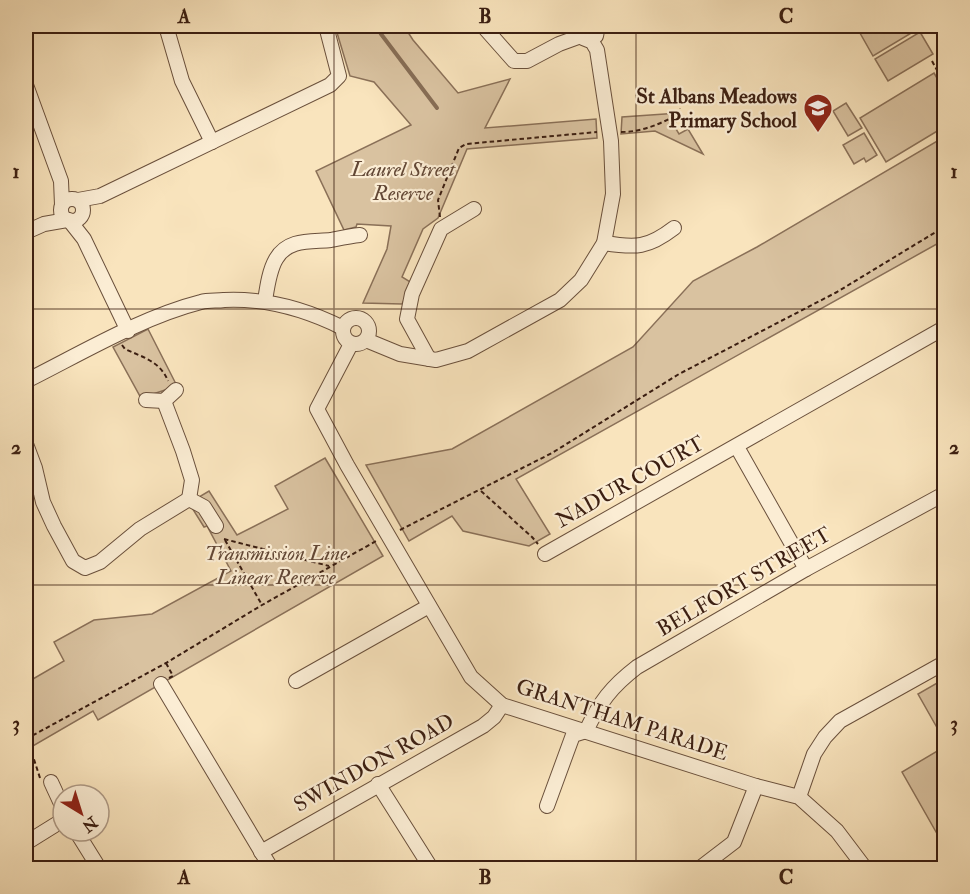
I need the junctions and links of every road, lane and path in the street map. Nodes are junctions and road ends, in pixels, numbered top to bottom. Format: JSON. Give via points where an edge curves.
{"nodes":[{"id":1,"x":166,"y":26,"type":"edge"},
{"id":2,"x":326,"y":26,"type":"edge"},
{"id":3,"x":483,"y":26,"type":"edge"},
{"id":4,"x":591,"y":31,"type":"edge"},
{"id":5,"x":932,"y":61,"type":"dead end"},
{"id":6,"x":945,"y":83,"type":"edge"},
{"id":7,"x":26,"y":85,"type":"edge"},
{"id":8,"x":680,"y":108,"type":"dead end"},
{"id":9,"x":610,"y":131,"type":"junction"},
{"id":10,"x":212,"y":142,"type":"junction"},
{"id":11,"x":438,"y":200,"type":"dead end"},
{"id":12,"x":474,"y":209,"type":"dead end"},
{"id":13,"x":72,"y":210,"type":"junction"},
{"id":14,"x":945,"y":227,"type":"edge"},
{"id":15,"x":674,"y":228,"type":"dead end"},
{"id":16,"x":26,"y":232,"type":"edge"},
{"id":17,"x":360,"y":235,"type":"dead end"},
{"id":18,"x":604,"y":243,"type":"junction"},
{"id":19,"x":265,"y":301,"type":"junction"},
{"id":20,"x":343,"y":328,"type":"junction"},
{"id":21,"x":945,"y":328,"type":"edge"},
{"id":22,"x":124,"y":337,"type":"junction"},
{"id":23,"x":366,"y":340,"type":"junction"},
{"id":24,"x":351,"y":344,"type":"junction"},
{"id":25,"x":429,"y":358,"type":"junction"},
{"id":26,"x":26,"y":381,"type":"edge"},
{"id":27,"x":172,"y":386,"type":"joint"},
{"id":28,"x":146,"y":400,"type":"dead end"},
{"id":29,"x":164,"y":401,"type":"junction"},
{"id":30,"x":26,"y":444,"type":"edge"},
{"id":31,"x":736,"y":447,"type":"junction"},
{"id":32,"x":480,"y":490,"type":"junction"},
{"id":33,"x":945,"y":494,"type":"edge"},
{"id":34,"x":189,"y":499,"type":"junction"},
{"id":35,"x":216,"y":526,"type":"joint"},
{"id":36,"x":394,"y":533,"type":"dead end"},
{"id":37,"x":382,"y":537,"type":"dead end"},
{"id":38,"x":224,"y":538,"type":"junction"},
{"id":39,"x":545,"y":554,"type":"joint"},
{"id":40,"x":330,"y":567,"type":"junction"},
{"id":41,"x":806,"y":569,"type":"junction"},
{"id":42,"x":262,"y":605,"type":"junction"},
{"id":43,"x":429,"y":606,"type":"junction"},
{"id":44,"x":945,"y":663,"type":"edge"},
{"id":45,"x":296,"y":681,"type":"dead end"},
{"id":46,"x":161,"y":684,"type":"dead end"},
{"id":47,"x":502,"y":705,"type":"junction"},
{"id":48,"x":586,"y":731,"type":"junction"},
{"id":49,"x":26,"y":739,"type":"edge"},
{"id":50,"x":51,"y":782,"type":"edge"},
{"id":51,"x":378,"y":784,"type":"junction"},
{"id":52,"x":756,"y":786,"type":"junction"},
{"id":53,"x":799,"y":797,"type":"junction"},
{"id":54,"x":547,"y":806,"type":"dead end"},
{"id":55,"x":51,"y":827,"type":"edge"},
{"id":56,"x":26,"y":843,"type":"edge"},
{"id":57,"x":83,"y":843,"type":"edge"},
{"id":58,"x":261,"y":852,"type":"junction"},
{"id":59,"x":99,"y":868,"type":"edge"},
{"id":60,"x":271,"y":868,"type":"edge"},
{"id":61,"x":431,"y":868,"type":"edge"},
{"id":62,"x":700,"y":868,"type":"edge"},
{"id":63,"x":865,"y":868,"type":"edge"}],
"edges":[{"from":1,"to":10,"type":"street","via":[[182,81]]},
{"from":2,"to":10,"type":"street","via":[[339,76],[330,85]]},
{"from":3,"to":4,"type":"street","via":[[514,61],[527,61]]},
{"from":4,"to":9,"type":"street"},
{"from":5,"to":6,"type":"path"},
{"from":7,"to":13,"type":"street"},
{"from":8,"to":9,"type":"path","via":[[680,113],[662,123],[624,132]]},
{"from":9,"to":11,"type":"path","via":[[466,144],[459,148]]},
{"from":9,"to":18,"type":"street","via":[[613,194]]},
{"from":10,"to":13,"type":"street"},
{"from":12,"to":25,"type":"street","via":[[441,229],[412,294],[407,319]]},
{"from":13,"to":16,"type":"street"},
{"from":13,"to":22,"type":"street"},
{"from":14,"to":32,"type":"path","via":[[837,292],[679,374],[552,453]]},
{"from":15,"to":18,"type":"street","via":[[658,241],[640,245]]},
{"from":17,"to":19,"type":"street","via":[[311,240],[281,252],[273,266]]},
{"from":18,"to":25,"type":"street","via":[[581,280],[560,300],[468,351],[436,360]]},
{"from":19,"to":20,"type":"street"},
{"from":19,"to":22,"type":"street","via":[[203,301],[164,315]]},
{"from":20,"to":23,"type":"street","via":[[352,318],[362,319],[369,330]]},
{"from":20,"to":24,"type":"street","via":[[344,338]]},
{"from":21,"to":31,"type":"street","name":"NADUR COURT"},
{"from":22,"to":26,"type":"street"},
{"from":22,"to":27,"type":"path","via":[[125,349],[157,365]]},
{"from":23,"to":24,"type":"street"},
{"from":23,"to":25,"type":"street","via":[[400,354]]},
{"from":24,"to":43,"type":"street","name":"GRANTHAM PARADE","via":[[317,409]]},
{"from":27,"to":29,"type":"street"},
{"from":28,"to":29,"type":"street"},
{"from":29,"to":34,"type":"street","via":[[192,480]]},
{"from":30,"to":34,"type":"street","via":[[54,526],[74,561],[85,568],[100,562],[140,530]]},
{"from":31,"to":39,"type":"street","name":"NADUR COURT"},
{"from":31,"to":41,"type":"street"},
{"from":32,"to":36,"type":"path"},
{"from":32,"to":39,"type":"path"},
{"from":33,"to":41,"type":"street","name":"BELFORT STREET"},
{"from":34,"to":35,"type":"street","via":[[204,507]]},
{"from":35,"to":38,"type":"path"},
{"from":37,"to":40,"type":"path"},
{"from":38,"to":40,"type":"path"},
{"from":38,"to":42,"type":"path"},
{"from":40,"to":42,"type":"path"},
{"from":41,"to":48,"type":"street","name":"BELFORT STREET","via":[[637,667],[604,696]]},
{"from":42,"to":49,"type":"path","via":[[166,663]]},
{"from":43,"to":45,"type":"street"},
{"from":43,"to":47,"type":"street","name":"GRANTHAM PARADE","via":[[471,676]]},
{"from":44,"to":53,"type":"street","via":[[840,721],[814,754]]},
{"from":46,"to":58,"type":"street"},
{"from":47,"to":48,"type":"street","name":"GRANTHAM PARADE"},
{"from":47,"to":51,"type":"street","name":"SWINDON ROAD","via":[[483,726]]},
{"from":48,"to":52,"type":"street","name":"GRANTHAM PARADE"},
{"from":48,"to":54,"type":"street","name":"BELFORT STREET","via":[[573,735]]},
{"from":49,"to":50,"type":"path","via":[[40,779]]},
{"from":51,"to":58,"type":"street","name":"SWINDON ROAD"},
{"from":51,"to":61,"type":"street"},
{"from":52,"to":53,"type":"street","name":"GRANTHAM PARADE"},
{"from":52,"to":62,"type":"street","via":[[734,842]]},
{"from":53,"to":63,"type":"street","name":"GRANTHAM PARADE","via":[[837,831]]},
{"from":55,"to":56,"type":"street"},
{"from":57,"to":59,"type":"street"},
{"from":58,"to":60,"type":"street"}]}
